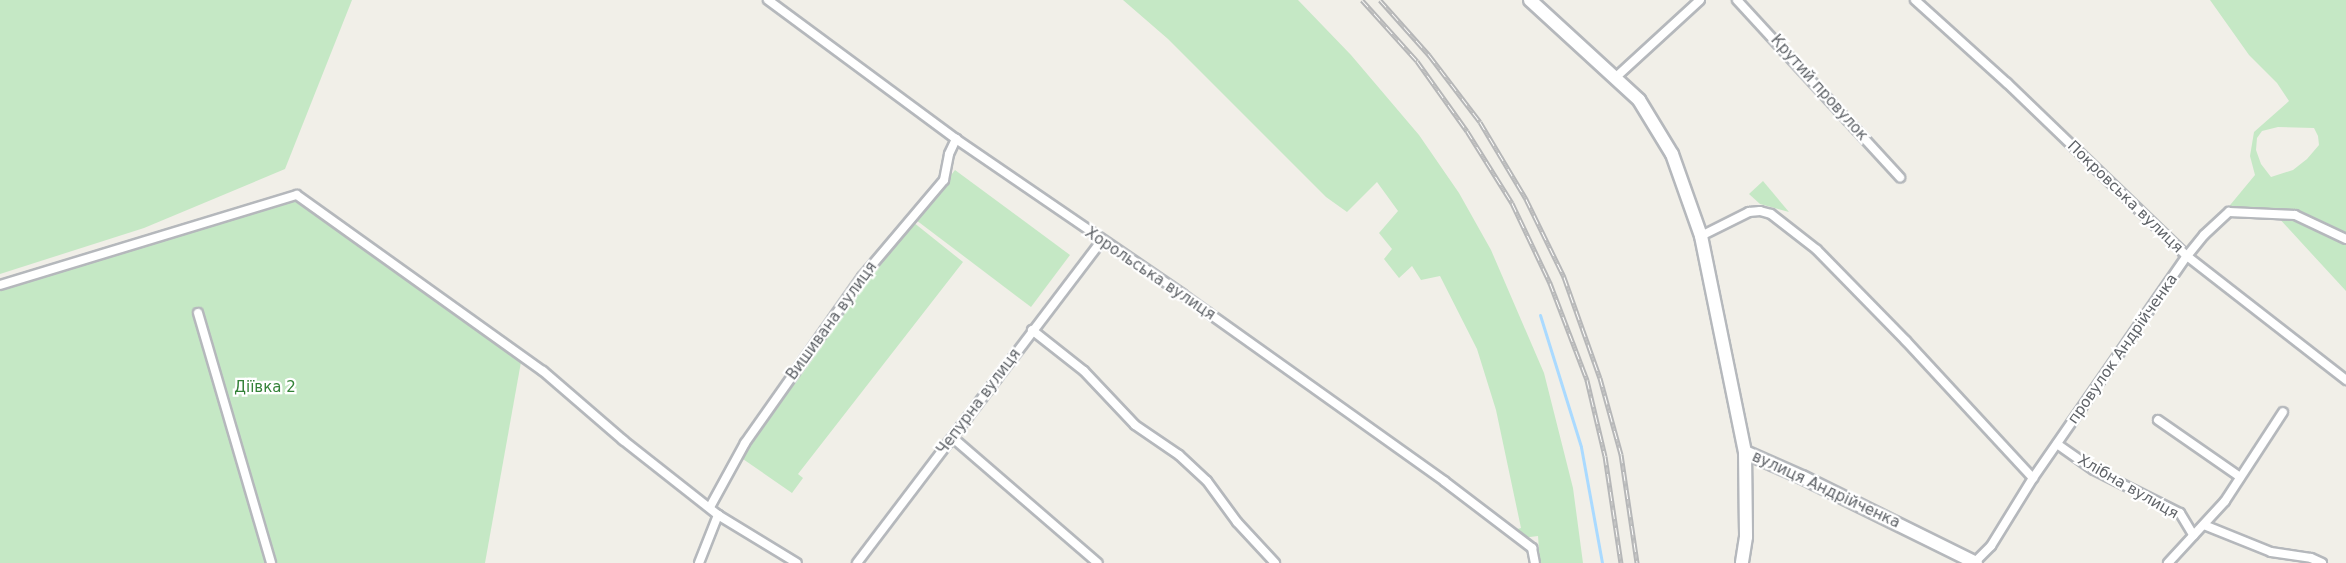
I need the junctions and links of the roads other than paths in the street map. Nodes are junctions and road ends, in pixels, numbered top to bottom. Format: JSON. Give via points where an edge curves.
{"nodes":[{"id":1,"x":768,"y":0,"type":"edge"},
{"id":2,"x":1530,"y":0,"type":"edge"},
{"id":3,"x":1700,"y":0,"type":"edge"},
{"id":4,"x":1737,"y":0,"type":"edge"},
{"id":5,"x":1915,"y":0,"type":"edge"},
{"id":6,"x":1614,"y":78,"type":"junction"},
{"id":7,"x":956,"y":139,"type":"junction"},
{"id":8,"x":1900,"y":177,"type":"dead end"},
{"id":9,"x":1701,"y":236,"type":"junction"},
{"id":10,"x":2346,"y":239,"type":"edge"},
{"id":11,"x":1101,"y":241,"type":"junction"},
{"id":12,"x":2187,"y":255,"type":"junction"},
{"id":13,"x":0,"y":285,"type":"edge"},
{"id":14,"x":198,"y":313,"type":"dead end"},
{"id":15,"x":1032,"y":330,"type":"junction"},
{"id":16,"x":2346,"y":380,"type":"edge"},
{"id":17,"x":2283,"y":412,"type":"dead end"},
{"id":18,"x":2158,"y":420,"type":"dead end"},
{"id":19,"x":953,"y":438,"type":"junction"},
{"id":20,"x":2057,"y":444,"type":"junction"},
{"id":21,"x":1745,"y":452,"type":"junction"},
{"id":22,"x":2240,"y":477,"type":"junction"},
{"id":23,"x":2033,"y":478,"type":"junction"},
{"id":24,"x":710,"y":507,"type":"junction"},
{"id":25,"x":718,"y":515,"type":"junction"},
{"id":26,"x":2204,"y":525,"type":"junction"},
{"id":27,"x":2193,"y":535,"type":"junction"},
{"id":28,"x":271,"y":563,"type":"edge"},
{"id":29,"x":699,"y":563,"type":"edge"},
{"id":30,"x":797,"y":563,"type":"edge"},
{"id":31,"x":857,"y":563,"type":"edge"},
{"id":32,"x":1098,"y":563,"type":"edge"},
{"id":33,"x":1275,"y":563,"type":"edge"},
{"id":34,"x":1535,"y":563,"type":"edge"},
{"id":35,"x":1742,"y":563,"type":"edge"},
{"id":36,"x":1975,"y":563,"type":"edge"},
{"id":37,"x":2168,"y":563,"type":"edge"},
{"id":38,"x":2322,"y":563,"type":"edge"}],
"edges":[{"from":1,"to":7,"type":"street","name":"Хорольська вулиця"},
{"from":2,"to":6,"type":"street","name":"вулиця Андрійченка"},
{"from":3,"to":6,"type":"street"},
{"from":4,"to":8,"type":"street","name":"Крутий провулок"},
{"from":5,"to":12,"type":"street","name":"Покровська вулиця"},
{"from":6,"to":9,"type":"street","name":"вулиця Андрійченка","via":[[1639,100],[1663,136]]},
{"from":7,"to":11,"type":"street","name":"Хорольська вулиця"},
{"from":7,"to":24,"type":"street","name":"Вишивана вулиця","via":[[944,180],[862,277],[746,442]]},
{"from":9,"to":21,"type":"street","name":"вулиця Андрійченка"},
{"from":9,"to":23,"type":"street","via":[[1749,212],[1771,214],[1817,250]]},
{"from":10,"to":12,"type":"street","name":"провулок Андрійченка","via":[[2295,215],[2229,212]]},
{"from":11,"to":15,"type":"street","name":"Чепурна вулиця"},
{"from":11,"to":34,"type":"street","name":"Хорольська вулиця","via":[[1425,467],[1532,548]]},
{"from":12,"to":16,"type":"street","name":"Покровська вулиця"},
{"from":12,"to":20,"type":"street","name":"провулок Андрійченка"},
{"from":13,"to":24,"type":"street","via":[[297,195],[543,371],[622,440]]},
{"from":14,"to":28,"type":"street"},
{"from":15,"to":19,"type":"street","name":"Чепурна вулиця"},
{"from":15,"to":33,"type":"street","via":[[1084,371],[1135,425],[1179,455],[1207,481]]},
{"from":17,"to":22,"type":"street"},
{"from":18,"to":22,"type":"street"},
{"from":19,"to":31,"type":"street","name":"Чепурна вулиця"},
{"from":19,"to":32,"type":"street"},
{"from":20,"to":23,"type":"street","name":"провулок Андрійченка"},
{"from":20,"to":27,"type":"street","name":"Хлібна вулиця","via":[[2094,470],[2180,513]]},
{"from":21,"to":35,"type":"street","via":[[1746,537]]},
{"from":21,"to":36,"type":"street","name":"вулиця Андрійченка"},
{"from":22,"to":26,"type":"street"},
{"from":23,"to":36,"type":"street","name":"провулок Андрійченка","via":[[1991,546]]},
{"from":24,"to":25,"type":"street"},
{"from":25,"to":29,"type":"street"},
{"from":25,"to":30,"type":"street"},
{"from":26,"to":27,"type":"street"},
{"from":26,"to":38,"type":"street","via":[[2271,552]]},
{"from":27,"to":37,"type":"street"}]}
